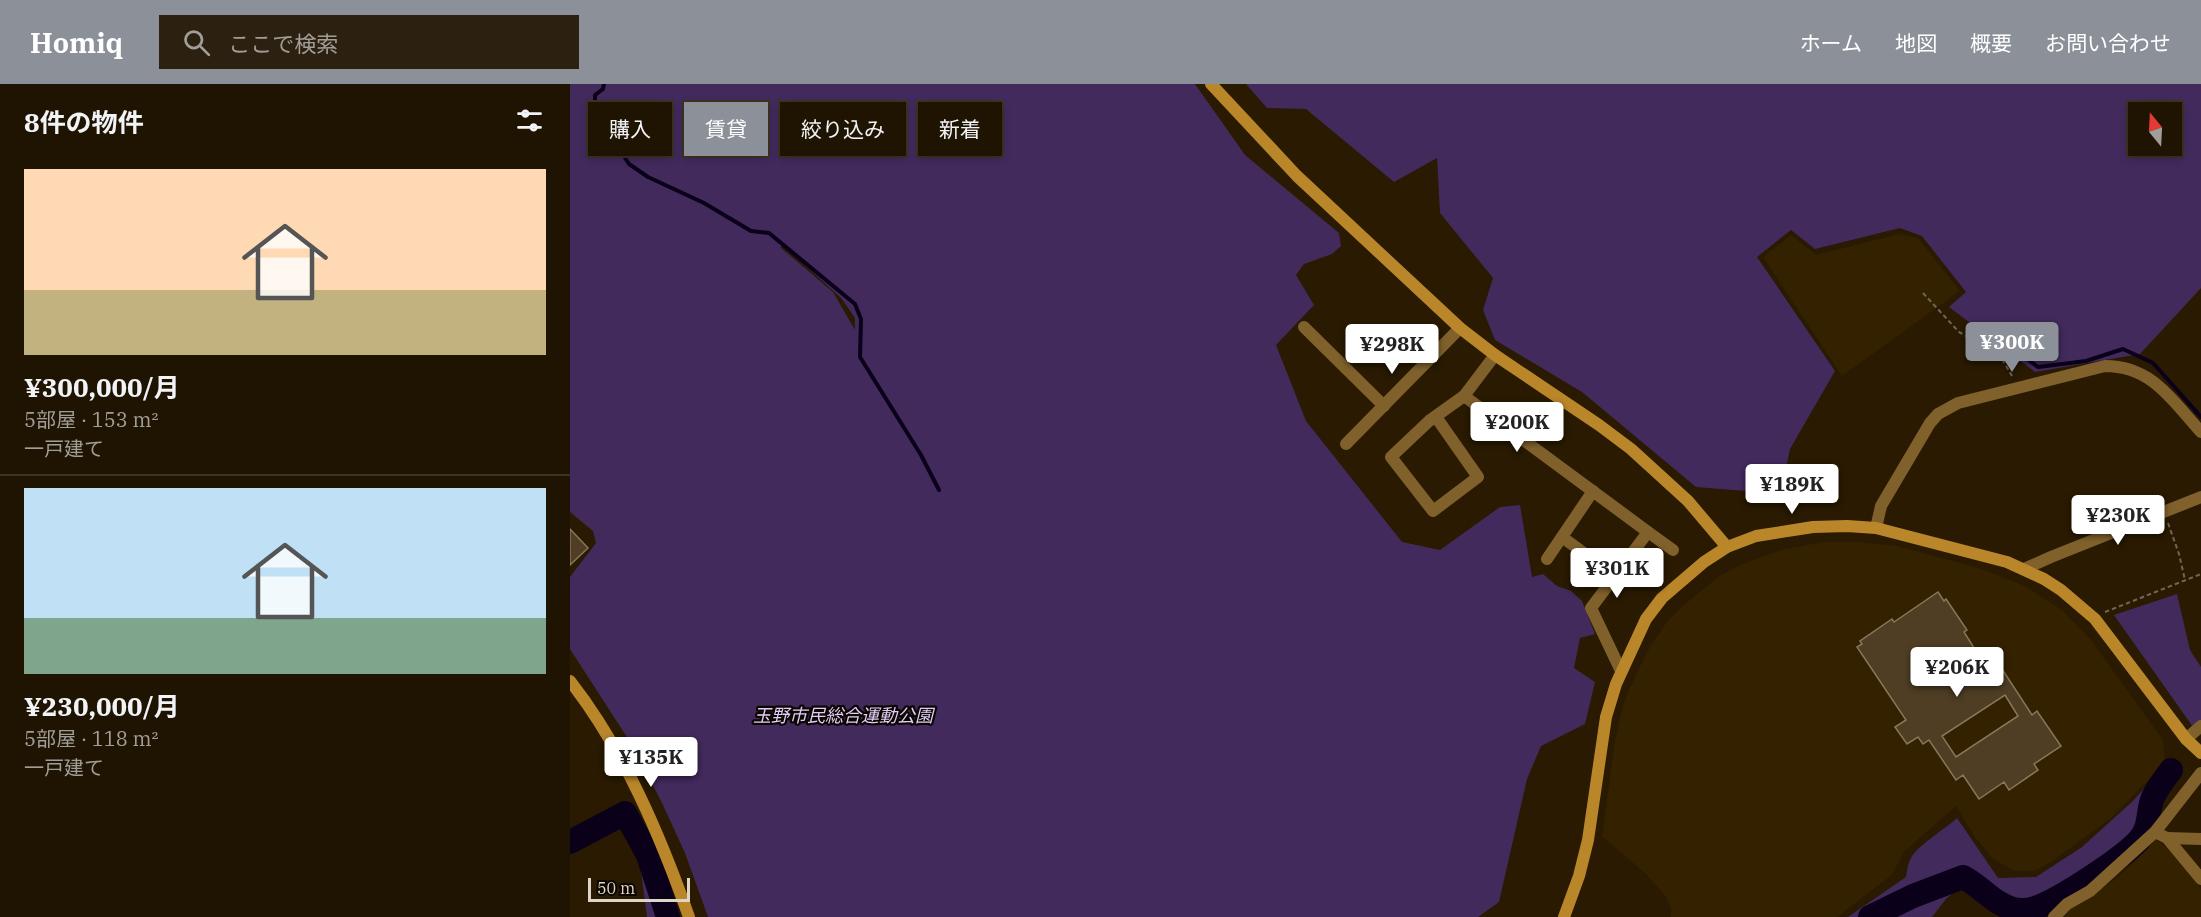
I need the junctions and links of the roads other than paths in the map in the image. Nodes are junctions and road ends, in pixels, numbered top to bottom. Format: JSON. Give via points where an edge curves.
{"nodes":[{"id":1,"x":1211,"y":84,"type":"edge"},
{"id":2,"x":1304,"y":327,"type":"dead end"},
{"id":3,"x":1460,"y":328,"type":"junction"},
{"id":4,"x":1495,"y":355,"type":"junction"},
{"id":5,"x":1464,"y":396,"type":"junction"},
{"id":6,"x":1384,"y":406,"type":"junction"},
{"id":7,"x":1436,"y":417,"type":"junction"},
{"id":8,"x":2201,"y":432,"type":"edge"},
{"id":9,"x":1346,"y":444,"type":"dead end"},
{"id":10,"x":1593,"y":491,"type":"junction"},
{"id":11,"x":2201,"y":497,"type":"edge"},
{"id":12,"x":1876,"y":528,"type":"junction"},
{"id":13,"x":1648,"y":531,"type":"junction"},
{"id":14,"x":1562,"y":537,"type":"junction"},
{"id":15,"x":1727,"y":547,"type":"junction"},
{"id":16,"x":1673,"y":550,"type":"dead end"},
{"id":17,"x":1547,"y":559,"type":"dead end"},
{"id":18,"x":2024,"y":569,"type":"junction"},
{"id":19,"x":1615,"y":576,"type":"junction"},
{"id":20,"x":1621,"y":671,"type":"junction"},
{"id":21,"x":570,"y":681,"type":"edge"},
{"id":22,"x":2201,"y":726,"type":"edge"},
{"id":23,"x":2186,"y":739,"type":"junction"},
{"id":24,"x":2201,"y":753,"type":"edge"},
{"id":25,"x":2201,"y":773,"type":"edge"},
{"id":26,"x":2156,"y":832,"type":"junction"},
{"id":27,"x":2167,"y":838,"type":"junction"},
{"id":28,"x":2201,"y":839,"type":"edge"},
{"id":29,"x":2201,"y":879,"type":"edge"},
{"id":30,"x":689,"y":917,"type":"edge"},
{"id":31,"x":1564,"y":917,"type":"edge"},
{"id":32,"x":2054,"y":917,"type":"edge"}],
"edges":[{"from":1,"to":3,"type":"street","via":[[1297,176]]},
{"from":2,"to":6,"type":"street"},
{"from":3,"to":4,"type":"street"},
{"from":3,"to":6,"type":"street"},
{"from":4,"to":5,"type":"street"},
{"from":4,"to":15,"type":"street","via":[[1631,449],[1688,501]]},
{"from":5,"to":7,"type":"street"},
{"from":5,"to":10,"type":"street"},
{"from":6,"to":9,"type":"street"},
{"from":7,"to":7,"type":"street","via":[[1391,457],[1433,511],[1478,477]]},
{"from":8,"to":12,"type":"street","via":[[2156,383],[2132,368],[2105,366],[1958,403],[1930,423],[1881,506]]},
{"from":10,"to":13,"type":"street"},
{"from":10,"to":14,"type":"street"},
{"from":11,"to":18,"type":"street"},
{"from":12,"to":15,"type":"street","via":[[1794,530],[1756,536]]},
{"from":12,"to":18,"type":"street"},
{"from":13,"to":16,"type":"street"},
{"from":13,"to":19,"type":"street"},
{"from":14,"to":17,"type":"street"},
{"from":14,"to":19,"type":"street"},
{"from":15,"to":20,"type":"street","via":[[1662,598],[1646,619]]},
{"from":18,"to":23,"type":"street","via":[[2061,590],[2095,619]]},
{"from":19,"to":20,"type":"street","via":[[1591,608]]},
{"from":20,"to":31,"type":"street","via":[[1606,717],[1588,840]]},
{"from":21,"to":30,"type":"street","via":[[632,783]]},
{"from":22,"to":23,"type":"street"},
{"from":23,"to":24,"type":"street"},
{"from":25,"to":26,"type":"street"},
{"from":26,"to":27,"type":"street"},
{"from":26,"to":32,"type":"street","via":[[2090,891]]},
{"from":27,"to":28,"type":"street"},
{"from":27,"to":29,"type":"street"}]}
